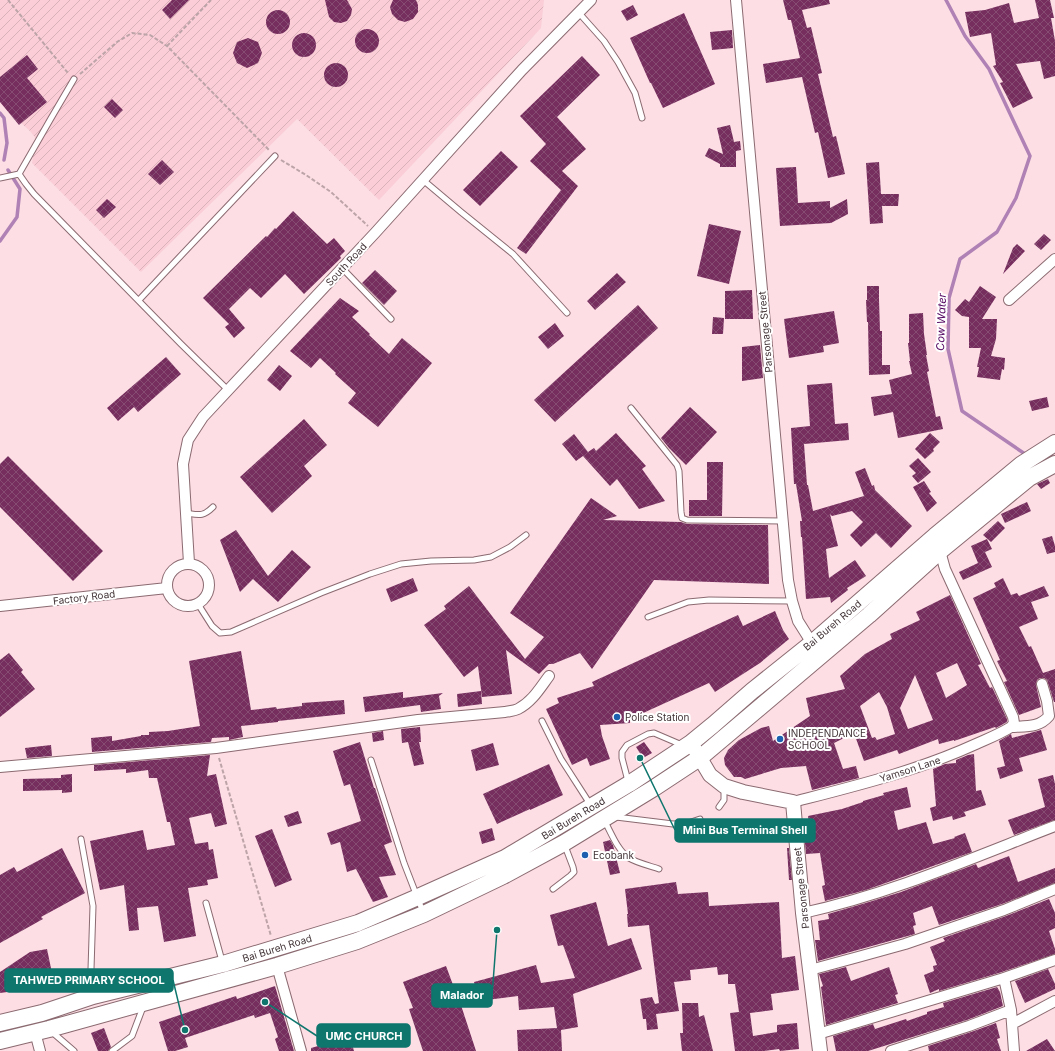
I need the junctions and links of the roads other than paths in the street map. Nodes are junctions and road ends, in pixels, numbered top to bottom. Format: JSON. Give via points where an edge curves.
{"nodes":[{"id":1,"x":591,"y":0,"type":"edge"},
{"id":2,"x":736,"y":0,"type":"edge"},
{"id":3,"x":579,"y":13,"type":"junction"},
{"id":4,"x":74,"y":79,"type":"road end"},
{"id":5,"x":642,"y":118,"type":"dead end"},
{"id":6,"x":275,"y":156,"type":"road end"},
{"id":7,"x":19,"y":174,"type":"junction"},
{"id":8,"x":0,"y":178,"type":"edge"},
{"id":9,"x":423,"y":180,"type":"junction"},
{"id":10,"x":1055,"y":259,"type":"edge"},
{"id":11,"x":342,"y":268,"type":"junction"},
{"id":12,"x":139,"y":300,"type":"junction"},
{"id":13,"x":1009,"y":300,"type":"dead end"},
{"id":14,"x":567,"y":313,"type":"dead end"},
{"id":15,"x":391,"y":319,"type":"dead end"},
{"id":16,"x":228,"y":390,"type":"junction"},
{"id":17,"x":631,"y":408,"type":"dead end"},
{"id":18,"x":1053,"y":445,"type":"edge"},
{"id":19,"x":1055,"y":464,"type":"edge"},
{"id":20,"x":213,"y":507,"type":"dead end"},
{"id":21,"x":186,"y":513,"type":"junction"},
{"id":22,"x":782,"y":522,"type":"junction"},
{"id":23,"x":526,"y":536,"type":"dead end"},
{"id":24,"x":940,"y":551,"type":"junction"},
{"id":25,"x":189,"y":564,"type":"junction"},
{"id":26,"x":167,"y":588,"type":"junction"},
{"id":27,"x":792,"y":602,"type":"junction"},
{"id":28,"x":198,"y":604,"type":"junction"},
{"id":29,"x":0,"y":606,"type":"edge"},
{"id":30,"x":648,"y":617,"type":"dead end"},
{"id":31,"x":812,"y":643,"type":"junction"},
{"id":32,"x":821,"y":656,"type":"junction"},
{"id":33,"x":549,"y":676,"type":"dead end"},
{"id":34,"x":1042,"y":684,"type":"dead end"},
{"id":35,"x":542,"y":721,"type":"dead end"},
{"id":36,"x":1011,"y":727,"type":"junction"},
{"id":37,"x":688,"y":745,"type":"junction"},
{"id":38,"x":701,"y":757,"type":"junction"},
{"id":39,"x":371,"y":760,"type":"dead end"},
{"id":40,"x":0,"y":767,"type":"edge"},
{"id":41,"x":629,"y":784,"type":"junction"},
{"id":42,"x":724,"y":786,"type":"junction"},
{"id":43,"x":792,"y":802,"type":"junction"},
{"id":44,"x":591,"y":807,"type":"junction"},
{"id":45,"x":720,"y":807,"type":"dead end"},
{"id":46,"x":606,"y":817,"type":"junction"},
{"id":47,"x":700,"y":819,"type":"dead end"},
{"id":48,"x":1055,"y":826,"type":"edge"},
{"id":49,"x":80,"y":839,"type":"dead end"},
{"id":50,"x":564,"y":843,"type":"junction"},
{"id":51,"x":658,"y":869,"type":"dead end"},
{"id":52,"x":553,"y":889,"type":"dead end"},
{"id":53,"x":1055,"y":889,"type":"edge"},
{"id":54,"x":418,"y":898,"type":"junction"},
{"id":55,"x":206,"y":903,"type":"dead end"},
{"id":56,"x":424,"y":914,"type":"junction"},
{"id":57,"x":803,"y":914,"type":"junction"},
{"id":58,"x":1055,"y":960,"type":"edge"},
{"id":59,"x":223,"y":964,"type":"junction"},
{"id":60,"x":277,"y":966,"type":"junction"},
{"id":61,"x":810,"y":970,"type":"junction"},
{"id":62,"x":1004,"y":978,"type":"junction"},
{"id":63,"x":93,"y":996,"type":"junction"},
{"id":64,"x":1055,"y":1001,"type":"edge"},
{"id":65,"x":145,"y":1002,"type":"junction"},
{"id":66,"x":1011,"y":1010,"type":"junction"},
{"id":67,"x":0,"y":1024,"type":"edge"},
{"id":68,"x":1012,"y":1024,"type":"junction"},
{"id":69,"x":42,"y":1030,"type":"junction"},
{"id":70,"x":818,"y":1034,"type":"junction"},
{"id":71,"x":0,"y":1041,"type":"edge"},
{"id":72,"x":40,"y":1051,"type":"edge"},
{"id":73,"x":74,"y":1051,"type":"edge"},
{"id":74,"x":112,"y":1051,"type":"edge"},
{"id":75,"x":301,"y":1051,"type":"edge"},
{"id":76,"x":820,"y":1051,"type":"edge"},
{"id":77,"x":891,"y":1051,"type":"edge"},
{"id":78,"x":1014,"y":1051,"type":"edge"}],
"edges":[{"from":1,"to":3,"type":"street","name":"South Road"},
{"from":2,"to":22,"type":"street","name":"Parsonage Street"},
{"from":3,"to":5,"type":"lane","via":[[618,62],[635,93]]},
{"from":3,"to":9,"type":"street","name":"South Road","via":[[522,70]]},
{"from":4,"to":7,"type":"lane"},
{"from":6,"to":12,"type":"lane"},
{"from":7,"to":8,"type":"lane"},
{"from":7,"to":12,"type":"lane","via":[[34,194]]},
{"from":9,"to":11,"type":"street","name":"South Road"},
{"from":9,"to":14,"type":"lane","via":[[513,254]]},
{"from":10,"to":13,"type":"street"},
{"from":11,"to":15,"type":"lane"},
{"from":11,"to":16,"type":"street","name":"South Road"},
{"from":12,"to":16,"type":"lane"},
{"from":16,"to":21,"type":"street","name":"South Road","via":[[203,417],[188,440],[183,464]]},
{"from":17,"to":22,"type":"lane","via":[[677,465],[682,518]]},
{"from":18,"to":31,"type":"highway","name":"Bai Bureh Road","via":[[1022,464]]},
{"from":19,"to":24,"type":"highway","via":[[1029,478]]},
{"from":20,"to":21,"type":"lane","via":[[200,516]]},
{"from":21,"to":25,"type":"street","name":"South Road"},
{"from":22,"to":27,"type":"street","name":"Parsonage Street"},
{"from":23,"to":28,"type":"lane","via":[[491,557],[401,564],[370,574],[231,632],[220,633],[212,626]]},
{"from":24,"to":32,"type":"highway"},
{"from":24,"to":36,"type":"street","via":[[945,569],[1014,717]]},
{"from":25,"to":26,"type":"street","via":[[183,564],[172,571]]},
{"from":25,"to":28,"type":"street","via":[[202,568],[209,580],[207,594]]},
{"from":26,"to":28,"type":"street","via":[[175,601],[182,605]]},
{"from":26,"to":29,"type":"street","name":"Factory Road"},
{"from":27,"to":30,"type":"lane","via":[[688,602]]},
{"from":27,"to":31,"type":"street","name":"Parsonage Street","via":[[798,621]]},
{"from":31,"to":32,"type":"street","name":"Parsonage Street"},
{"from":31,"to":37,"type":"highway","name":"Bai Bureh Road"},
{"from":32,"to":38,"type":"highway"},
{"from":33,"to":40,"type":"street","via":[[529,701],[517,709],[505,712],[418,720],[216,748]]},
{"from":34,"to":36,"type":"street","via":[[1049,716],[1036,725]]},
{"from":35,"to":44,"type":"lane","via":[[561,759]]},
{"from":36,"to":43,"type":"street","name":"Yamson Lane","via":[[959,752],[912,769],[865,784]]},
{"from":37,"to":38,"type":"main road"},
{"from":37,"to":41,"type":"highway","name":"Bai Bureh Road"},
{"from":37,"to":41,"type":"lane","via":[[654,733],[627,745],[622,752],[622,758]]},
{"from":38,"to":42,"type":"main road","via":[[710,775]]},
{"from":38,"to":46,"type":"highway"},
{"from":39,"to":54,"type":"lane"},
{"from":41,"to":44,"type":"highway","name":"Bai Bureh Road"},
{"from":42,"to":43,"type":"main road"},
{"from":42,"to":45,"type":"lane","via":[[724,800]]},
{"from":43,"to":57,"type":"main road","name":"Parsonage Street"},
{"from":44,"to":54,"type":"highway","name":"Bai Bureh Road","via":[[505,858]]},
{"from":46,"to":47,"type":"lane","via":[[673,824]]},
{"from":46,"to":50,"type":"highway"},
{"from":46,"to":51,"type":"lane","via":[[617,844],[629,858]]},
{"from":48,"to":57,"type":"street","via":[[866,897]]},
{"from":49,"to":63,"type":"lane","via":[[93,906]]},
{"from":50,"to":52,"type":"lane","via":[[574,872]]},
{"from":50,"to":56,"type":"highway"},
{"from":53,"to":61,"type":"street","via":[[1004,910],[905,944]]},
{"from":54,"to":56,"type":"lane"},
{"from":54,"to":59,"type":"highway","name":"Bai Bureh Road","via":[[358,924]]},
{"from":55,"to":59,"type":"lane"},
{"from":56,"to":60,"type":"highway","via":[[357,940]]},
{"from":57,"to":61,"type":"main road","name":"Parsonage Street"},
{"from":58,"to":62,"type":"street"},
{"from":59,"to":63,"type":"highway","name":"Bai Bureh Road"},
{"from":60,"to":65,"type":"highway"},
{"from":60,"to":75,"type":"street"},
{"from":61,"to":70,"type":"main road","name":"Parsonage Street"},
{"from":62,"to":66,"type":"street"},
{"from":62,"to":70,"type":"street"},
{"from":63,"to":67,"type":"highway","name":"Bai Bureh Road"},
{"from":64,"to":68,"type":"street"},
{"from":65,"to":69,"type":"highway"},
{"from":65,"to":74,"type":"lane","via":[[132,1036]]},
{"from":66,"to":68,"type":"street"},
{"from":66,"to":77,"type":"street"},
{"from":68,"to":78,"type":"street"},
{"from":69,"to":71,"type":"highway"},
{"from":69,"to":72,"type":"street"},
{"from":69,"to":73,"type":"lane"},
{"from":70,"to":76,"type":"main road","name":"Parsonage Street"}]}
